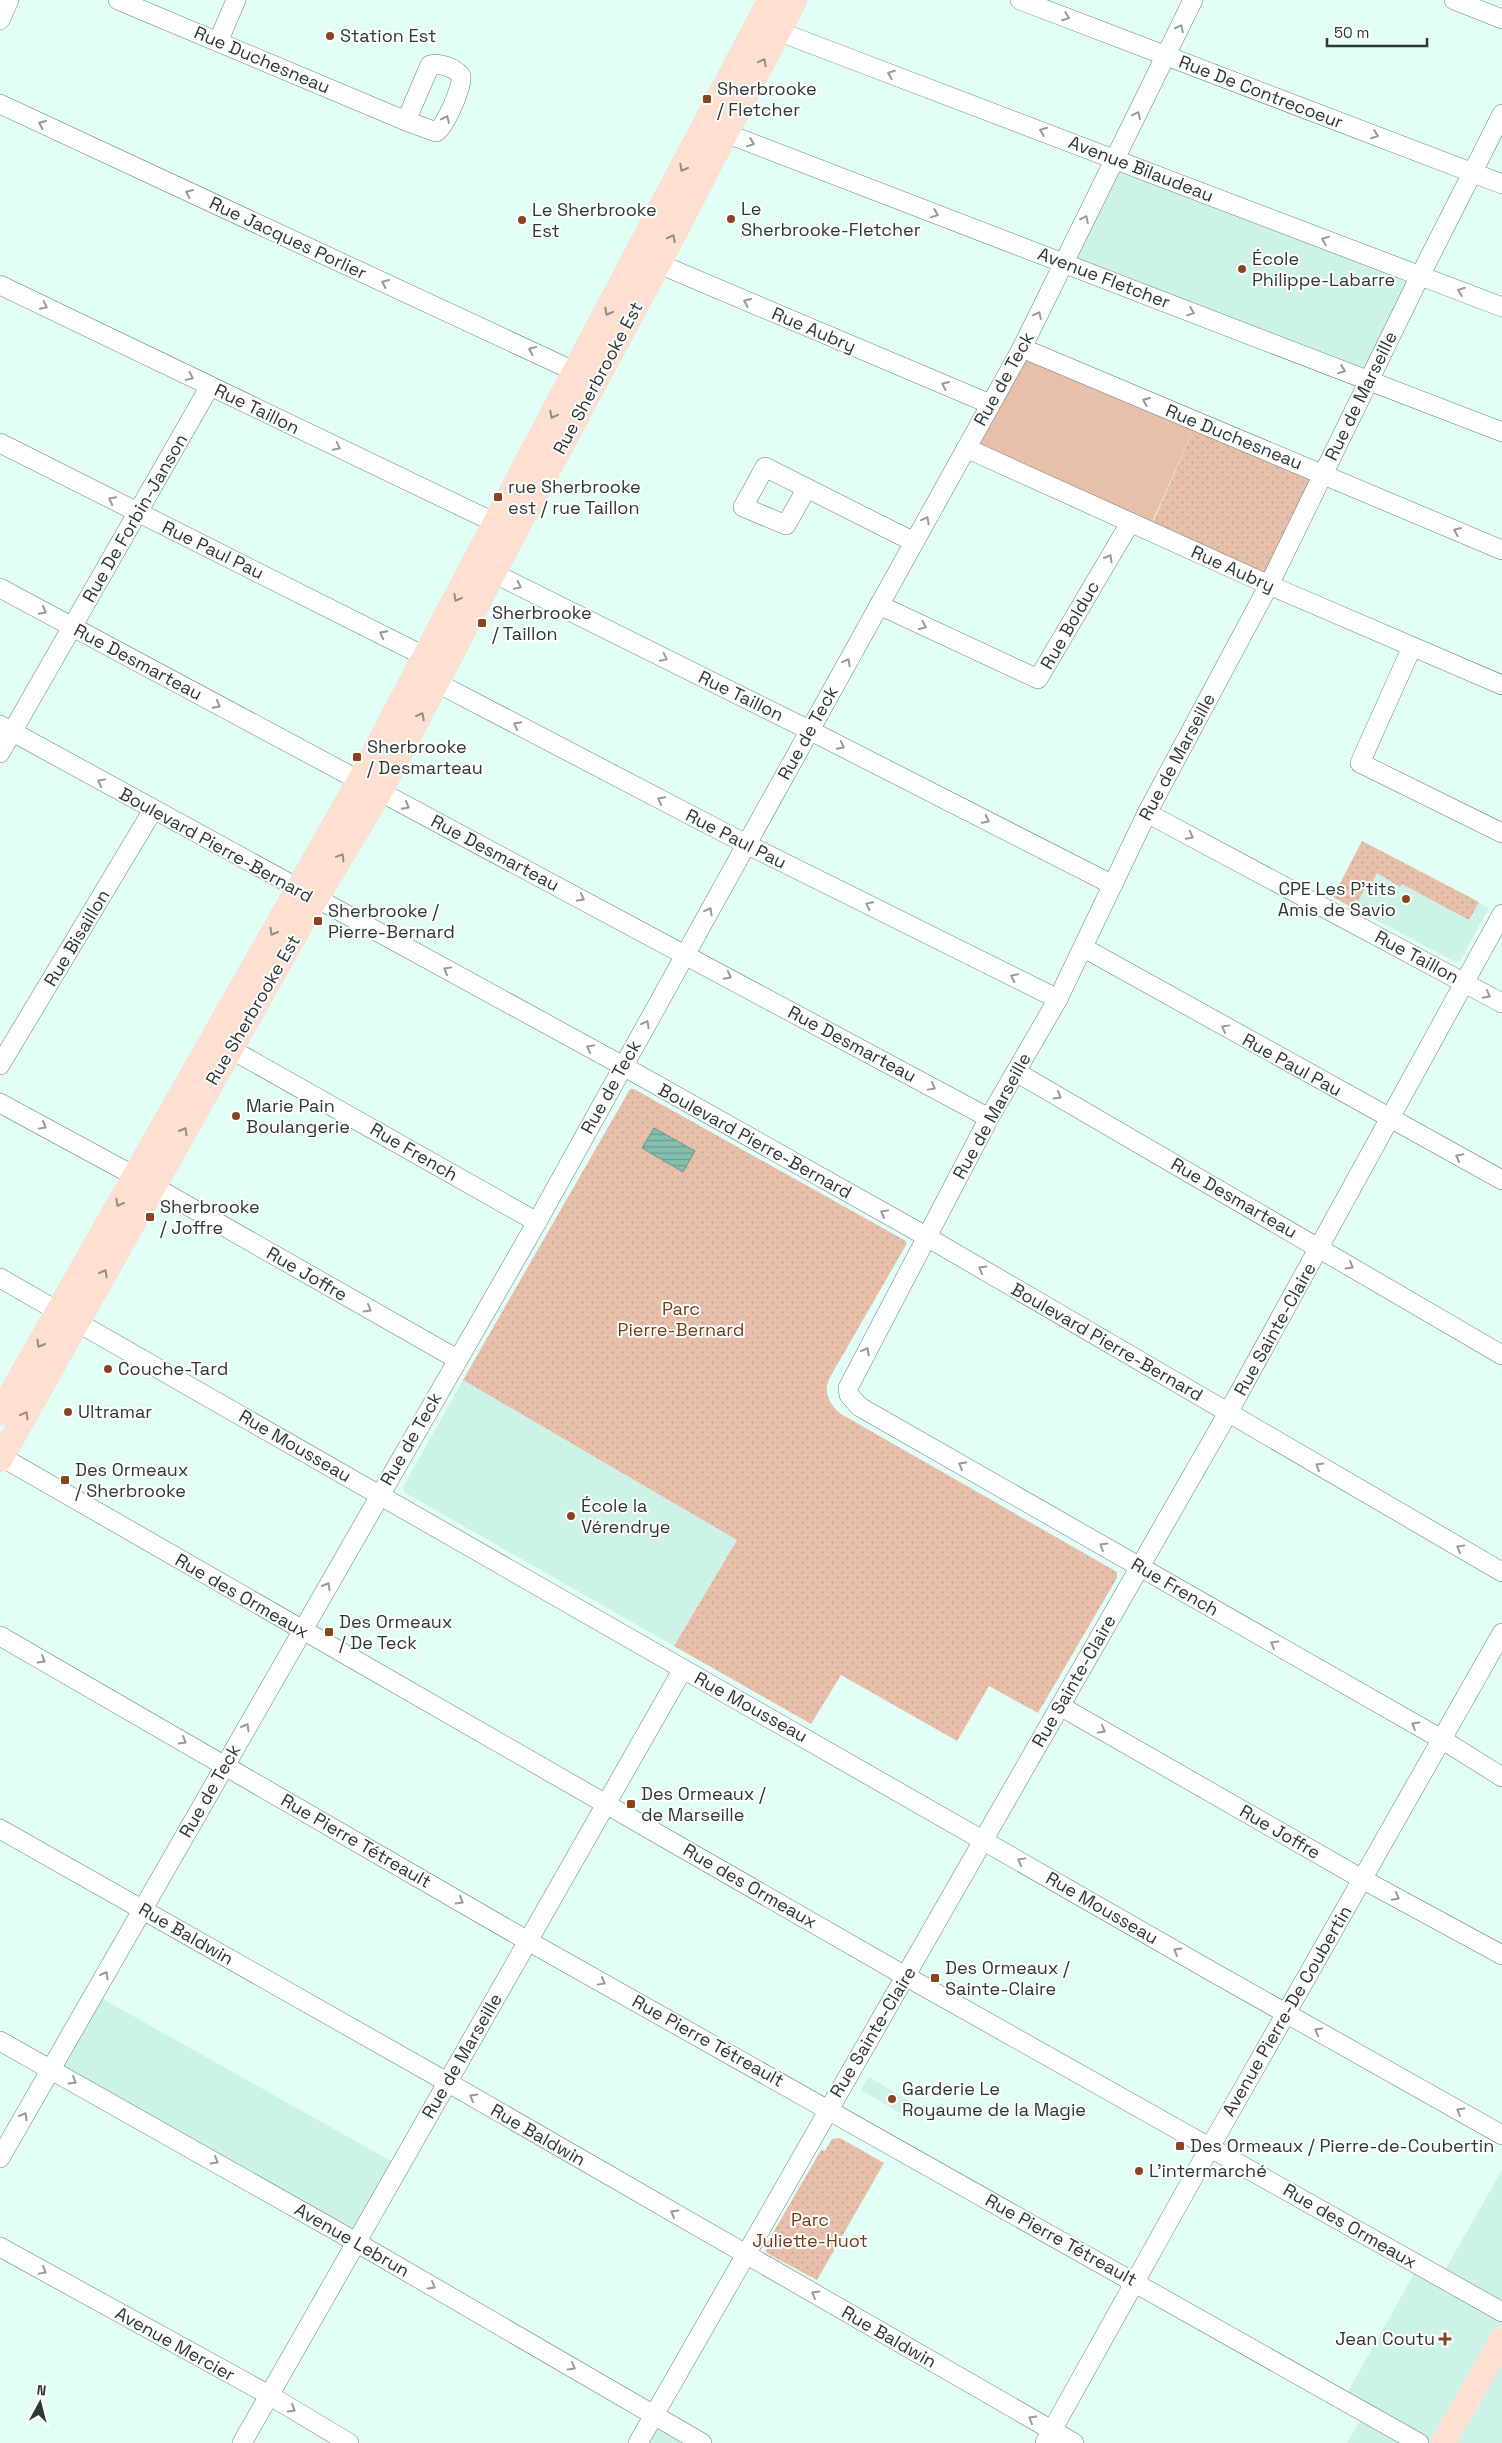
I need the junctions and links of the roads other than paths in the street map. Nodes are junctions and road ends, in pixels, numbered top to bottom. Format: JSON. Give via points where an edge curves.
{"nodes":[{"id":1,"x":9,"y":0,"type":"edge"},
{"id":2,"x":118,"y":0,"type":"edge"},
{"id":3,"x":236,"y":0,"type":"edge"},
{"id":4,"x":770,"y":0,"type":"edge"},
{"id":5,"x":795,"y":0,"type":"edge"},
{"id":6,"x":1020,"y":0,"type":"edge"},
{"id":7,"x":1193,"y":0,"type":"edge"},
{"id":8,"x":1454,"y":0,"type":"edge"},
{"id":9,"x":1502,"y":18,"type":"edge"},
{"id":10,"x":0,"y":20,"type":"edge"},
{"id":11,"x":769,"y":27,"type":"junction"},
{"id":12,"x":218,"y":42,"type":"junction"},
{"id":13,"x":1166,"y":56,"type":"junction"},
{"id":14,"x":0,"y":104,"type":"edge"},
{"id":15,"x":1502,"y":114,"type":"edge"},
{"id":16,"x":406,"y":121,"type":"dead end"},
{"id":17,"x":716,"y":129,"type":"junction"},
{"id":18,"x":1115,"y":159,"type":"junction"},
{"id":19,"x":1473,"y":173,"type":"junction"},
{"id":20,"x":1502,"y":184,"type":"edge"},
{"id":21,"x":648,"y":260,"type":"junction"},
{"id":22,"x":1064,"y":263,"type":"junction"},
{"id":23,"x":1420,"y":276,"type":"junction"},
{"id":24,"x":0,"y":285,"type":"edge"},
{"id":25,"x":1502,"y":307,"type":"edge"},
{"id":26,"x":1022,"y":348,"type":"junction"},
{"id":27,"x":576,"y":372,"type":"junction"},
{"id":28,"x":1369,"y":381,"type":"junction"},
{"id":29,"x":210,"y":386,"type":"junction"},
{"id":30,"x":990,"y":404,"type":"junction"},
{"id":31,"x":1502,"y":432,"type":"edge"},
{"id":32,"x":0,"y":443,"type":"edge"},
{"id":33,"x":966,"y":448,"type":"junction"},
{"id":34,"x":1323,"y":474,"type":"junction"},
{"id":35,"x":807,"y":488,"type":"dead end"},
{"id":36,"x":138,"y":513,"type":"junction"},
{"id":37,"x":1130,"y":523,"type":"junction"},
{"id":38,"x":505,"y":528,"type":"junction"},
{"id":39,"x":914,"y":542,"type":"junction"},
{"id":40,"x":1502,"y":550,"type":"edge"},
{"id":41,"x":484,"y":569,"type":"junction"},
{"id":42,"x":1269,"y":585,"type":"junction"},
{"id":43,"x":0,"y":588,"type":"edge"},
{"id":44,"x":878,"y":605,"type":"junction"},
{"id":45,"x":73,"y":627,"type":"junction"},
{"id":46,"x":1412,"y":646,"type":"junction"},
{"id":47,"x":422,"y":664,"type":"junction"},
{"id":48,"x":438,"y":683,"type":"junction"},
{"id":49,"x":1502,"y":686,"type":"edge"},
{"id":50,"x":6,"y":729,"type":"edge"},
{"id":51,"x":809,"y":730,"type":"junction"},
{"id":52,"x":0,"y":753,"type":"edge"},
{"id":53,"x":359,"y":781,"type":"junction"},
{"id":54,"x":380,"y":792,"type":"junction"},
{"id":55,"x":154,"y":810,"type":"junction"},
{"id":56,"x":1147,"y":813,"type":"junction"},
{"id":57,"x":1502,"y":833,"type":"edge"},
{"id":58,"x":746,"y":844,"type":"junction"},
{"id":59,"x":1113,"y":885,"type":"junction"},
{"id":60,"x":307,"y":894,"type":"junction"},
{"id":61,"x":1502,"y":914,"type":"edge"},
{"id":62,"x":1084,"y":948,"type":"junction"},
{"id":63,"x":685,"y":953,"type":"junction"},
{"id":64,"x":1465,"y":983,"type":"junction"},
{"id":65,"x":1058,"y":999,"type":"junction"},
{"id":66,"x":1502,"y":1003,"type":"edge"},
{"id":67,"x":222,"y":1044,"type":"junction"},
{"id":68,"x":0,"y":1065,"type":"edge"},
{"id":69,"x":623,"y":1067,"type":"junction"},
{"id":70,"x":1016,"y":1072,"type":"junction"},
{"id":71,"x":0,"y":1103,"type":"edge"},
{"id":72,"x":990,"y":1118,"type":"junction"},
{"id":73,"x":1390,"y":1120,"type":"junction"},
{"id":74,"x":1502,"y":1180,"type":"edge"},
{"id":75,"x":143,"y":1181,"type":"junction"},
{"id":76,"x":537,"y":1222,"type":"junction"},
{"id":77,"x":927,"y":1237,"type":"junction"},
{"id":78,"x":1320,"y":1248,"type":"junction"},
{"id":79,"x":0,"y":1278,"type":"edge"},
{"id":80,"x":68,"y":1316,"type":"junction"},
{"id":81,"x":1502,"y":1355,"type":"edge"},
{"id":82,"x":457,"y":1359,"type":"junction"},
{"id":83,"x":849,"y":1396,"type":"joint"},
{"id":84,"x":0,"y":1413,"type":"edge"},
{"id":85,"x":1228,"y":1413,"type":"junction"},
{"id":86,"x":1,"y":1458,"type":"edge"},
{"id":87,"x":380,"y":1495,"type":"junction"},
{"id":88,"x":1139,"y":1567,"type":"junction"},
{"id":89,"x":1502,"y":1572,"type":"edge"},
{"id":90,"x":302,"y":1630,"type":"junction"},
{"id":91,"x":1502,"y":1633,"type":"edge"},
{"id":92,"x":0,"y":1636,"type":"edge"},
{"id":93,"x":683,"y":1669,"type":"junction"},
{"id":94,"x":1060,"y":1706,"type":"junction"},
{"id":95,"x":1443,"y":1740,"type":"junction"},
{"id":96,"x":225,"y":1765,"type":"junction"},
{"id":97,"x":1502,"y":1777,"type":"edge"},
{"id":98,"x":606,"y":1804,"type":"junction"},
{"id":99,"x":0,"y":1830,"type":"edge"},
{"id":100,"x":984,"y":1841,"type":"junction"},
{"id":101,"x":1362,"y":1879,"type":"junction"},
{"id":102,"x":142,"y":1909,"type":"junction"},
{"id":103,"x":528,"y":1941,"type":"junction"},
{"id":104,"x":1502,"y":1956,"type":"edge"},
{"id":105,"x":907,"y":1977,"type":"junction"},
{"id":106,"x":1287,"y":2014,"type":"junction"},
{"id":107,"x":0,"y":2041,"type":"edge"},
{"id":108,"x":51,"y":2069,"type":"junction"},
{"id":109,"x":447,"y":2082,"type":"junction"},
{"id":110,"x":828,"y":2108,"type":"junction"},
{"id":111,"x":1502,"y":2135,"type":"edge"},
{"id":112,"x":1209,"y":2149,"type":"junction"},
{"id":113,"x":0,"y":2158,"type":"edge"},
{"id":114,"x":357,"y":2242,"type":"junction"},
{"id":115,"x":0,"y":2247,"type":"edge"},
{"id":116,"x":746,"y":2254,"type":"junction"},
{"id":117,"x":1136,"y":2282,"type":"junction"},
{"id":118,"x":1502,"y":2312,"type":"edge"},
{"id":119,"x":1502,"y":2339,"type":"edge"},
{"id":120,"x":269,"y":2395,"type":"junction"},
{"id":121,"x":654,"y":2415,"type":"junction"},
{"id":122,"x":1049,"y":2437,"type":"edge"},
{"id":123,"x":242,"y":2443,"type":"edge"},
{"id":124,"x":349,"y":2443,"type":"edge"},
{"id":125,"x":638,"y":2443,"type":"edge"},
{"id":126,"x":702,"y":2443,"type":"edge"},
{"id":127,"x":1074,"y":2443,"type":"edge"},
{"id":128,"x":1419,"y":2443,"type":"edge"},
{"id":129,"x":1442,"y":2443,"type":"edge"}],
"edges":[{"from":1,"to":10,"type":"street"},
{"from":2,"to":12,"type":"street","name":"Rue Duchesneau"},
{"from":3,"to":12,"type":"street"},
{"from":4,"to":11,"type":"main road","name":"Rue Sherbrooke Est"},
{"from":5,"to":11,"type":"main road","name":"Rue Sherbrooke Est"},
{"from":6,"to":13,"type":"street","name":"Rue De Contrecoeur","one_way":true},
{"from":13,"to":7,"type":"street","name":"Rue de Teck","one_way":true},
{"from":8,"to":9,"type":"street"},
{"from":11,"to":17,"type":"main road","name":"Rue Sherbrooke Est"},
{"from":18,"to":11,"type":"street","name":"Avenue Bilaudeau","one_way":true},
{"from":12,"to":16,"type":"street","name":"Rue Duchesneau"},
{"from":18,"to":13,"type":"street","name":"Rue de Teck","one_way":true},
{"from":13,"to":19,"type":"street","name":"Rue De Contrecoeur","one_way":true},
{"from":27,"to":14,"type":"street","name":"Rue Jacques Porlier","one_way":true},
{"from":15,"to":19,"type":"street","name":"Rue de Marseille"},
{"from":17,"to":21,"type":"main road","name":"Rue Sherbrooke Est"},
{"from":17,"to":22,"type":"street","name":"Avenue Fletcher","one_way":true},
{"from":22,"to":18,"type":"street","name":"Rue de Teck","one_way":true},
{"from":23,"to":18,"type":"street","name":"Avenue Bilaudeau","one_way":true},
{"from":19,"to":20,"type":"street","name":"Rue De Contrecoeur"},
{"from":19,"to":23,"type":"street","name":"Rue de Marseille"},
{"from":21,"to":27,"type":"main road","name":"Rue Sherbrooke Est","one_way":true},
{"from":30,"to":21,"type":"street","name":"Rue Aubry","one_way":true},
{"from":21,"to":38,"type":"main road","name":"Rue Sherbrooke Est"},
{"from":26,"to":22,"type":"street","name":"Rue de Teck","one_way":true},
{"from":22,"to":28,"type":"street","name":"Avenue Fletcher","one_way":true},
{"from":25,"to":23,"type":"street","name":"Avenue Bilaudeau","one_way":true},
{"from":23,"to":28,"type":"street","name":"Rue de Marseille"},
{"from":24,"to":29,"type":"street","name":"Rue Taillon","one_way":true},
{"from":26,"to":30,"type":"street","name":"Rue de Teck"},
{"from":34,"to":26,"type":"street","name":"Rue Duchesneau","one_way":true},
{"from":27,"to":38,"type":"main road","name":"Rue Sherbrooke Est","one_way":true},
{"from":28,"to":31,"type":"street","name":"Avenue Fletcher"},
{"from":28,"to":34,"type":"street","name":"Rue de Marseille"},
{"from":29,"to":36,"type":"street","name":"Rue De Forbin-Janson"},
{"from":29,"to":38,"type":"street","name":"Rue Taillon","one_way":true},
{"from":30,"to":33,"type":"street","name":"Rue de Teck"},
{"from":36,"to":32,"type":"street","name":"Rue Paul Pau","one_way":true},
{"from":33,"to":37,"type":"street","name":"Rue Aubry"},
{"from":39,"to":33,"type":"street","name":"Rue de Teck","one_way":true},
{"from":40,"to":34,"type":"street","name":"Rue Duchesneau","one_way":true},
{"from":34,"to":42,"type":"street","name":"Rue de Marseille"},
{"from":35,"to":39,"type":"street"},
{"from":36,"to":45,"type":"street","name":"Rue De Forbin-Janson"},
{"from":47,"to":36,"type":"street","name":"Rue Paul Pau","one_way":true,"via":[[338,611]]},
{"from":37,"to":42,"type":"street","name":"Rue Aubry"},
{"from":44,"to":37,"type":"street","name":"Rue Bolduc","one_way":true,"via":[[1038,679]]},
{"from":38,"to":41,"type":"main road","name":"Rue Sherbrooke Est"},
{"from":39,"to":44,"type":"street","name":"Rue de Teck"},
{"from":41,"to":47,"type":"main road","name":"Rue Sherbrooke Est","one_way":true},
{"from":41,"to":48,"type":"main road","name":"Rue Sherbrooke Est"},
{"from":41,"to":51,"type":"street","name":"Rue Taillon","one_way":true},
{"from":42,"to":46,"type":"street","name":"Rue Aubry"},
{"from":42,"to":56,"type":"street","name":"Rue de Marseille"},
{"from":43,"to":45,"type":"street","name":"Rue Desmarteau","one_way":true},
{"from":51,"to":44,"type":"street","name":"Rue de Teck","one_way":true},
{"from":45,"to":50,"type":"street","name":"Rue De Forbin-Janson"},
{"from":45,"to":53,"type":"street","name":"Rue Desmarteau","one_way":true},
{"from":46,"to":49,"type":"street","name":"Rue Aubry"},
{"from":46,"to":57,"type":"street","via":[[1360,763]]},
{"from":47,"to":48,"type":"street","name":"Rue Paul Pau"},
{"from":47,"to":53,"type":"main road","name":"Rue Sherbrooke Est"},
{"from":54,"to":48,"type":"main road","name":"Rue Sherbrooke Est","one_way":true},
{"from":58,"to":48,"type":"street","name":"Rue Paul Pau","one_way":true},
{"from":50,"to":52,"type":"street","name":"Rue De Forbin-Janson"},
{"from":55,"to":50,"type":"street","name":"Boulevard Pierre-Bernard","one_way":true},
{"from":51,"to":58,"type":"street","name":"Rue de Teck"},
{"from":51,"to":59,"type":"street","name":"Rue Taillon","one_way":true},
{"from":53,"to":54,"type":"street","name":"Rue Desmarteau"},
{"from":53,"to":60,"type":"main road","name":"Rue Sherbrooke Est"},
{"from":60,"to":54,"type":"main road","name":"Rue Sherbrooke Est","one_way":true},
{"from":54,"to":63,"type":"street","name":"Rue Desmarteau","one_way":true},
{"from":55,"to":60,"type":"street","name":"Boulevard Pierre-Bernard"},
{"from":55,"to":68,"type":"street","name":"Rue Bisaillon"},
{"from":56,"to":59,"type":"street","name":"Rue de Marseille"},
{"from":56,"to":64,"type":"street","name":"Rue Taillon","one_way":true},
{"from":63,"to":58,"type":"street","name":"Rue de Teck","one_way":true},
{"from":65,"to":58,"type":"street","name":"Rue Paul Pau","one_way":true},
{"from":59,"to":62,"type":"street","name":"Rue de Marseille"},
{"from":60,"to":67,"type":"main road","name":"Rue Sherbrooke Est"},
{"from":69,"to":60,"type":"street","name":"Boulevard Pierre-Bernard","one_way":true},
{"from":61,"to":64,"type":"street","name":"Rue Sainte-Claire"},
{"from":62,"to":65,"type":"street","name":"Rue de Marseille"},
{"from":73,"to":62,"type":"street","name":"Rue Paul Pau","one_way":true},
{"from":69,"to":63,"type":"street","name":"Rue de Teck","one_way":true},
{"from":63,"to":72,"type":"street","name":"Rue Desmarteau","one_way":true},
{"from":64,"to":66,"type":"street","name":"Rue Taillon","one_way":true},
{"from":64,"to":73,"type":"street","name":"Rue Sainte-Claire"},
{"from":65,"to":70,"type":"street","name":"Rue de Marseille"},
{"from":67,"to":75,"type":"main road","name":"Rue Sherbrooke Est"},
{"from":67,"to":76,"type":"street","name":"Rue French"},
{"from":69,"to":76,"type":"street","name":"Rue de Teck"},
{"from":77,"to":69,"type":"street","name":"Boulevard Pierre-Bernard","one_way":true},
{"from":70,"to":72,"type":"street","name":"Rue de Marseille"},
{"from":70,"to":78,"type":"street","name":"Rue Desmarteau","one_way":true},
{"from":71,"to":75,"type":"street","name":"Rue Joffre","one_way":true},
{"from":72,"to":77,"type":"street","name":"Rue de Marseille"},
{"from":74,"to":73,"type":"street","name":"Rue Paul Pau","one_way":true},
{"from":73,"to":78,"type":"street","name":"Rue Sainte-Claire"},
{"from":75,"to":80,"type":"main road","name":"Rue Sherbrooke Est"},
{"from":75,"to":82,"type":"street","name":"Rue Joffre","one_way":true},
{"from":76,"to":82,"type":"street","name":"Rue de Teck"},
{"from":83,"to":77,"type":"street","name":"Rue de Marseille","one_way":true,"via":[[850,1381]]},
{"from":85,"to":77,"type":"street","name":"Boulevard Pierre-Bernard","one_way":true},
{"from":78,"to":81,"type":"street","name":"Rue Desmarteau","one_way":true},
{"from":78,"to":85,"type":"street","name":"Rue Sainte-Claire"},
{"from":79,"to":80,"type":"street","name":"Rue Mousseau"},
{"from":80,"to":84,"type":"main road","name":"Rue Sherbrooke Est","one_way":true},
{"from":86,"to":80,"type":"main road","name":"Rue Sherbrooke Est","one_way":true},
{"from":80,"to":87,"type":"street","name":"Rue Mousseau"},
{"from":82,"to":87,"type":"street","name":"Rue de Teck"},
{"from":88,"to":83,"type":"street","name":"Rue French","one_way":true,"via":[[860,1407]]},
{"from":85,"to":88,"type":"street","name":"Rue Sainte-Claire"},
{"from":89,"to":85,"type":"street","name":"Boulevard Pierre-Bernard","one_way":true},
{"from":86,"to":90,"type":"street","name":"Rue des Ormeaux"},
{"from":90,"to":87,"type":"street","name":"Rue de Teck","one_way":true},
{"from":87,"to":93,"type":"street","name":"Rue Mousseau"},
{"from":88,"to":94,"type":"street","name":"Rue Sainte-Claire"},
{"from":95,"to":88,"type":"street","name":"Rue French","one_way":true},
{"from":96,"to":90,"type":"street","name":"Rue de Teck","one_way":true},
{"from":90,"to":98,"type":"street","name":"Rue des Ormeaux"},
{"from":91,"to":95,"type":"street","name":"Avenue Pierre-De Coubertin"},
{"from":92,"to":96,"type":"street","name":"Rue Pierre Tétreault","one_way":true},
{"from":93,"to":98,"type":"street","name":"Rue de Marseille"},
{"from":93,"to":100,"type":"street","name":"Rue Mousseau"},
{"from":94,"to":100,"type":"street","name":"Rue Sainte-Claire"},
{"from":94,"to":101,"type":"street","name":"Rue Joffre","one_way":true},
{"from":95,"to":97,"type":"street","name":"Rue French"},
{"from":95,"to":101,"type":"street","name":"Avenue Pierre-De Coubertin"},
{"from":96,"to":102,"type":"street","name":"Rue de Teck"},
{"from":96,"to":103,"type":"street","name":"Rue Pierre Tétreault","one_way":true},
{"from":98,"to":103,"type":"street","name":"Rue de Marseille"},
{"from":98,"to":105,"type":"street","name":"Rue des Ormeaux"},
{"from":99,"to":102,"type":"street","name":"Rue Baldwin"},
{"from":100,"to":105,"type":"street","name":"Rue Sainte-Claire"},
{"from":106,"to":100,"type":"street","name":"Rue Mousseau","one_way":true},
{"from":101,"to":104,"type":"street","name":"Rue Joffre","one_way":true},
{"from":101,"to":106,"type":"street","name":"Avenue Pierre-De Coubertin"},
{"from":108,"to":102,"type":"street","name":"Rue de Teck","one_way":true},
{"from":102,"to":109,"type":"street","name":"Rue Baldwin"},
{"from":103,"to":109,"type":"street","name":"Rue de Marseille"},
{"from":103,"to":110,"type":"street","name":"Rue Pierre Tétreault","one_way":true},
{"from":105,"to":110,"type":"street","name":"Rue Sainte-Claire"},
{"from":105,"to":112,"type":"street","name":"Rue des Ormeaux"},
{"from":111,"to":106,"type":"street","name":"Rue Mousseau","one_way":true},
{"from":106,"to":112,"type":"street","name":"Avenue Pierre-De Coubertin"},
{"from":107,"to":108,"type":"street","name":"Avenue Lebrun"},
{"from":113,"to":108,"type":"street","name":"Rue de Teck","one_way":true},
{"from":108,"to":114,"type":"street","name":"Avenue Lebrun","one_way":true},
{"from":109,"to":114,"type":"street","name":"Rue de Marseille"},
{"from":116,"to":109,"type":"street","name":"Rue Baldwin","one_way":true},
{"from":110,"to":116,"type":"street","name":"Rue Sainte-Claire"},
{"from":110,"to":117,"type":"street","name":"Rue Pierre Tétreault"},
{"from":112,"to":117,"type":"street","name":"Avenue Pierre-De Coubertin"},
{"from":112,"to":118,"type":"street","name":"Rue des Ormeaux"},
{"from":114,"to":120,"type":"street","name":"Rue de Marseille"},
{"from":114,"to":121,"type":"street","name":"Avenue Lebrun","one_way":true},
{"from":115,"to":120,"type":"street","name":"Avenue Mercier","one_way":true},
{"from":116,"to":121,"type":"street","name":"Rue Sainte-Claire"},
{"from":122,"to":116,"type":"street","name":"Rue Baldwin","one_way":true},
{"from":117,"to":122,"type":"street","name":"Avenue Pierre-De Coubertin"},
{"from":117,"to":128,"type":"street","name":"Rue Pierre Tétreault"},
{"from":119,"to":129,"type":"main road"},
{"from":120,"to":123,"type":"street","name":"Rue de Marseille"},
{"from":120,"to":124,"type":"street","name":"Avenue Mercier","one_way":true},
{"from":121,"to":125,"type":"street","name":"Rue Sainte-Claire"},
{"from":121,"to":126,"type":"street","name":"Avenue Lebrun"},
{"from":122,"to":127,"type":"street","name":"Rue Baldwin"}]}
